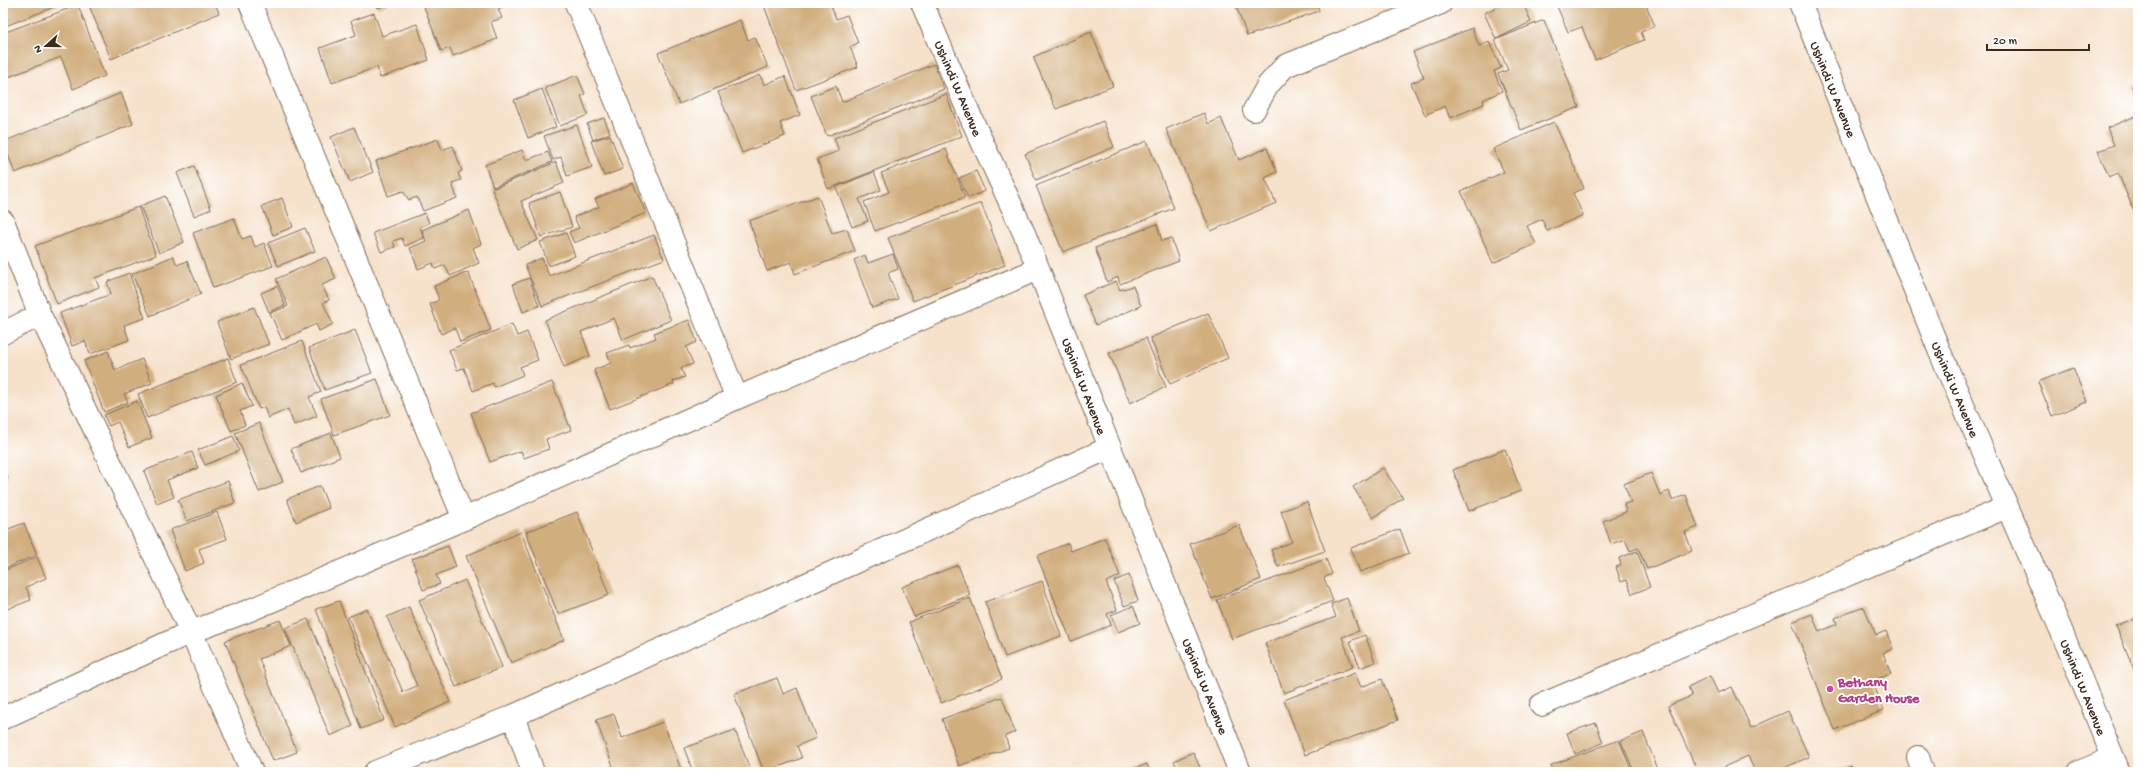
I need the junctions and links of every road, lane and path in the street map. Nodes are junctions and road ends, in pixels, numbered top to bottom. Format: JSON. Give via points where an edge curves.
{"nodes":[{"id":1,"x":250,"y":3,"type":"edge"},
{"id":2,"x":576,"y":3,"type":"edge"},
{"id":3,"x":922,"y":3,"type":"edge"},
{"id":4,"x":1441,"y":3,"type":"edge"},
{"id":5,"x":1800,"y":3,"type":"edge"},
{"id":6,"x":1254,"y":110,"type":"dead end"},
{"id":7,"x":3,"y":221,"type":"edge"},
{"id":8,"x":1038,"y":269,"type":"junction"},
{"id":9,"x":40,"y":315,"type":"junction"},
{"id":10,"x":3,"y":333,"type":"edge"},
{"id":11,"x":737,"y":398,"type":"junction"},
{"id":12,"x":1109,"y":448,"type":"junction"},
{"id":13,"x":2007,"y":507,"type":"junction"},
{"id":14,"x":464,"y":519,"type":"junction"},
{"id":15,"x":190,"y":632,"type":"junction"},
{"id":16,"x":1541,"y":705,"type":"dead end"},
{"id":17,"x":513,"y":716,"type":"junction"},
{"id":18,"x":3,"y":718,"type":"edge"},
{"id":19,"x":2116,"y":765,"type":"edge"},
{"id":20,"x":252,"y":772,"type":"edge"},
{"id":21,"x":375,"y":772,"type":"edge"},
{"id":22,"x":533,"y":772,"type":"edge"},
{"id":23,"x":1240,"y":772,"type":"edge"},
{"id":24,"x":2079,"y":772,"type":"edge"}],
"edges":[{"from":1,"to":14,"type":"street"},
{"from":2,"to":11,"type":"street"},
{"from":3,"to":8,"type":"street","name":"Ushindi W Avenue"},
{"from":4,"to":6,"type":"street","via":[[1285,66],[1268,85]]},
{"from":5,"to":13,"type":"street","name":"Ushindi W Avenue","via":[[1936,342]]},
{"from":7,"to":9,"type":"street"},
{"from":8,"to":11,"type":"street"},
{"from":8,"to":12,"type":"street","name":"Ushindi W Avenue","via":[[1083,377]]},
{"from":9,"to":10,"type":"street"},
{"from":9,"to":15,"type":"street"},
{"from":11,"to":14,"type":"street"},
{"from":12,"to":17,"type":"street"},
{"from":12,"to":23,"type":"street","name":"Ushindi W Avenue"},
{"from":13,"to":16,"type":"street"},
{"from":13,"to":19,"type":"street","name":"Ushindi W Avenue"},
{"from":14,"to":15,"type":"street","via":[[248,611]]},
{"from":15,"to":18,"type":"street"},
{"from":15,"to":20,"type":"street"},
{"from":17,"to":21,"type":"street"},
{"from":17,"to":22,"type":"street"},
{"from":19,"to":24,"type":"street"}]}
